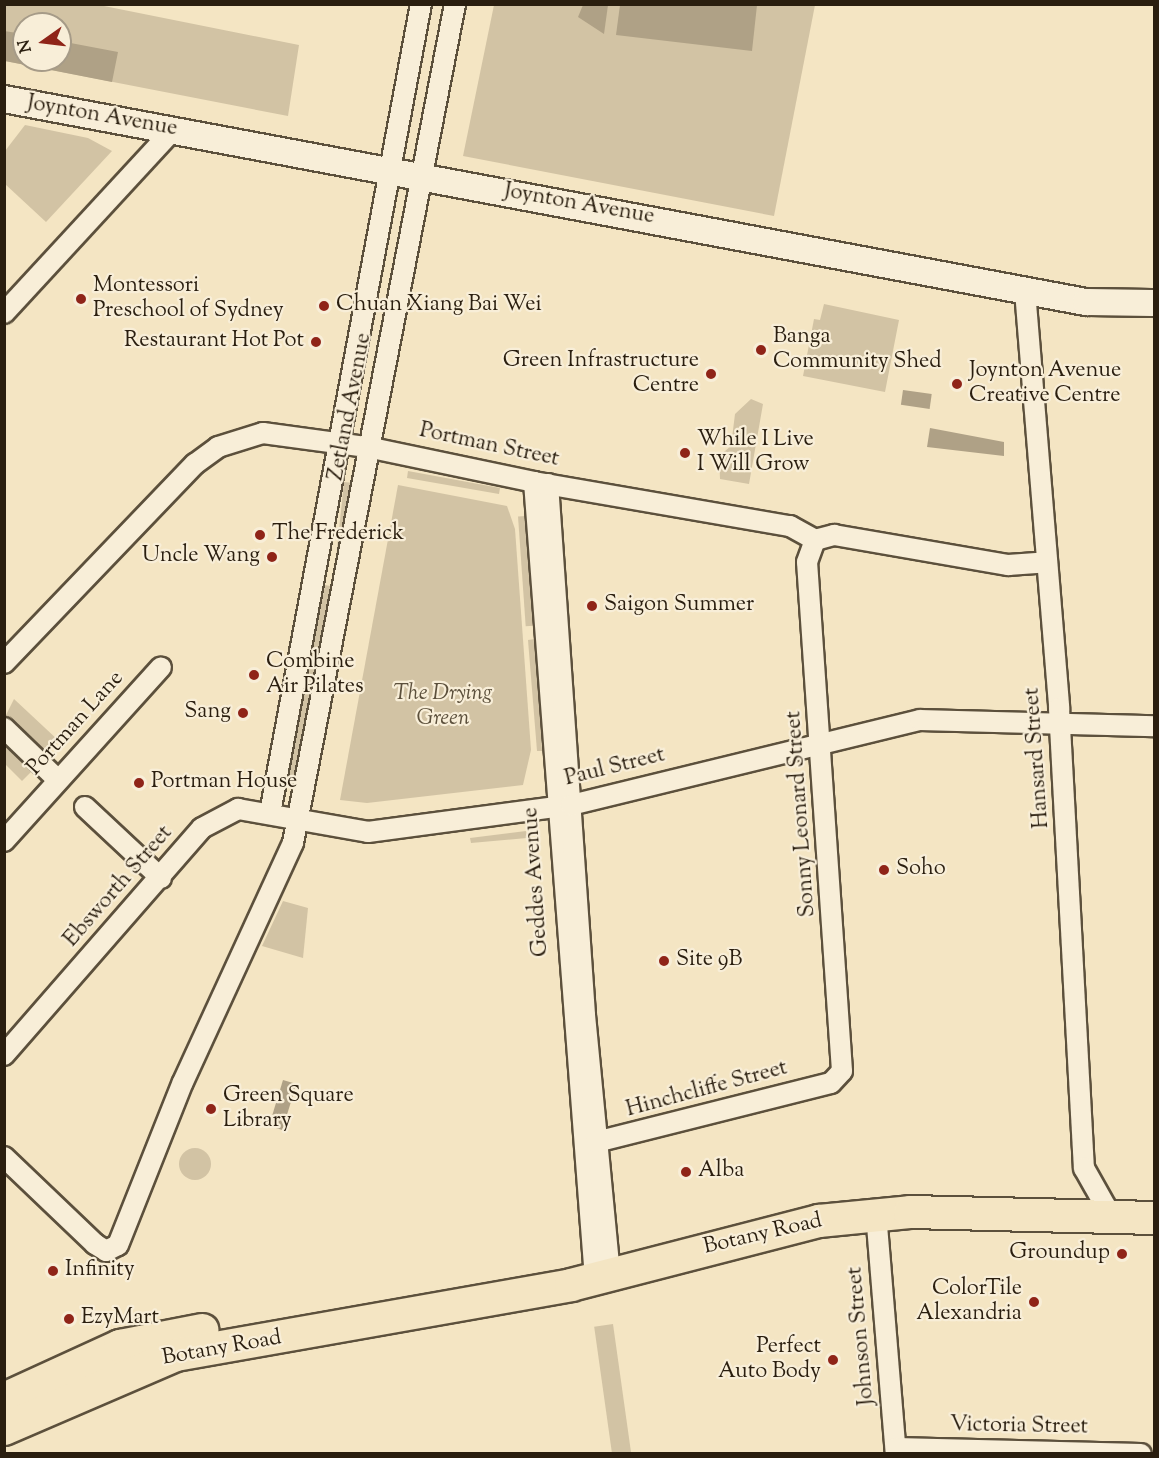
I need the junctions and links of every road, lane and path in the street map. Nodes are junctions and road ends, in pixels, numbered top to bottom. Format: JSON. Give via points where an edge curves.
{"nodes":[{"id":1,"x":421,"y":4,"type":"edge"},
{"id":2,"x":455,"y":4,"type":"edge"},
{"id":3,"x":4,"y":99,"type":"edge"},
{"id":4,"x":173,"y":130,"type":"junction"},
{"id":5,"x":390,"y":171,"type":"junction"},
{"id":6,"x":421,"y":177,"type":"junction"},
{"id":7,"x":1155,"y":283,"type":"edge"},
{"id":8,"x":1025,"y":291,"type":"junction"},
{"id":9,"x":1086,"y":302,"type":"junction"},
{"id":10,"x":1155,"y":303,"type":"edge"},
{"id":11,"x":1116,"y":306,"type":"junction"},
{"id":12,"x":4,"y":313,"type":"edge"},
{"id":13,"x":1155,"y":323,"type":"edge"},
{"id":14,"x":337,"y":442,"type":"junction"},
{"id":15,"x":367,"y":447,"type":"junction"},
{"id":16,"x":541,"y":483,"type":"junction"},
{"id":17,"x":815,"y":540,"type":"junction"},
{"id":18,"x":1047,"y":562,"type":"junction"},
{"id":19,"x":4,"y":663,"type":"edge"},
{"id":20,"x":161,"y":667,"type":"dead end"},
{"id":21,"x":1060,"y":722,"type":"junction"},
{"id":22,"x":1155,"y":726,"type":"edge"},
{"id":23,"x":4,"y":728,"type":"edge"},
{"id":24,"x":821,"y":740,"type":"junction"},
{"id":25,"x":57,"y":780,"type":"junction"},
{"id":26,"x":564,"y":806,"type":"junction"},
{"id":27,"x":85,"y":807,"type":"dead end"},
{"id":28,"x":270,"y":813,"type":"junction"},
{"id":29,"x":299,"y":819,"type":"junction"},
{"id":30,"x":4,"y":840,"type":"edge"},
{"id":31,"x":161,"y":878,"type":"junction"},
{"id":32,"x":4,"y":1055,"type":"edge"},
{"id":33,"x":831,"y":1083,"type":"joint"},
{"id":34,"x":596,"y":1142,"type":"junction"},
{"id":35,"x":4,"y":1157,"type":"edge"},
{"id":36,"x":876,"y":1213,"type":"junction"},
{"id":37,"x":1111,"y":1216,"type":"junction"},
{"id":38,"x":1155,"y":1218,"type":"edge"},
{"id":39,"x":603,"y":1276,"type":"junction"},
{"id":40,"x":379,"y":1317,"type":"junction"},
{"id":41,"x":4,"y":1399,"type":"edge"},
{"id":42,"x":4,"y":1429,"type":"edge"},
{"id":43,"x":896,"y":1451,"type":"edge"},
{"id":44,"x":1141,"y":1454,"type":"edge"}],
"edges":[{"from":1,"to":5,"type":"street","name":"Zetland Avenue"},
{"from":2,"to":6,"type":"street","name":"Zetland Avenue"},
{"from":3,"to":4,"type":"street","name":"Joynton Avenue"},
{"from":4,"to":5,"type":"street","name":"Joynton Avenue"},
{"from":4,"to":12,"type":"street"},
{"from":5,"to":6,"type":"street","name":"Joynton Avenue"},
{"from":5,"to":14,"type":"street","name":"Zetland Avenue"},
{"from":6,"to":8,"type":"street","name":"Joynton Avenue"},
{"from":6,"to":15,"type":"street","name":"Zetland Avenue"},
{"from":7,"to":11,"type":"street"},
{"from":8,"to":9,"type":"street","name":"Joynton Avenue"},
{"from":8,"to":18,"type":"street","name":"Hansard Street"},
{"from":9,"to":11,"type":"street","name":"Joynton Avenue"},
{"from":9,"to":13,"type":"street"},
{"from":10,"to":11,"type":"street","name":"Joynton Avenue"},
{"from":14,"to":15,"type":"street","name":"Portman Street"},
{"from":14,"to":19,"type":"street","name":"Portman Street","via":[[263,434],[218,447],[195,464]]},
{"from":14,"to":28,"type":"street","name":"Zetland Avenue"},
{"from":15,"to":16,"type":"street","name":"Portman Street"},
{"from":15,"to":29,"type":"street","name":"Zetland Avenue"},
{"from":16,"to":17,"type":"street","name":"Portman Street","via":[[790,526]]},
{"from":16,"to":26,"type":"street","name":"Geddes Avenue"},
{"from":17,"to":18,"type":"street","via":[[834,535],[1008,565]]},
{"from":17,"to":24,"type":"street","name":"Sonny Leonard Street","via":[[807,562]]},
{"from":18,"to":21,"type":"street","name":"Hansard Street"},
{"from":20,"to":25,"type":"street","name":"Portman Lane"},
{"from":21,"to":22,"type":"street","name":"Paul Street"},
{"from":21,"to":24,"type":"street","name":"Paul Street","via":[[940,720]]},
{"from":21,"to":37,"type":"street","name":"Hansard Street","via":[[1084,1168]]},
{"from":23,"to":25,"type":"street"},
{"from":24,"to":26,"type":"street","name":"Paul Street"},
{"from":24,"to":33,"type":"street","name":"Sonny Leonard Street","via":[[843,1059],[841,1074]]},
{"from":25,"to":30,"type":"street","name":"Portman Lane"},
{"from":26,"to":29,"type":"street","name":"Paul Street","via":[[368,832]]},
{"from":26,"to":34,"type":"street","name":"Geddes Avenue"},
{"from":26,"to":39,"type":"street","name":"Geddes Avenue"},
{"from":27,"to":31,"type":"street"},
{"from":28,"to":29,"type":"street","name":"Ebsworth Street"},
{"from":28,"to":31,"type":"street","name":"Ebsworth Street","via":[[238,809],[222,814],[202,828]]},
{"from":29,"to":35,"type":"street","name":"Zetland Avenue","via":[[293,843],[161,1132],[120,1241],[106,1251],[93,1243]]},
{"from":31,"to":32,"type":"street","name":"Ebsworth Street"},
{"from":33,"to":34,"type":"street","name":"Hinchcliffe Street"},
{"from":34,"to":39,"type":"street","name":"Geddes Avenue"},
{"from":36,"to":37,"type":"main road","name":"Botany Road"},
{"from":36,"to":39,"type":"main road","name":"Botany Road","via":[[819,1221]]},
{"from":36,"to":43,"type":"street","name":"Johnson Street"},
{"from":37,"to":38,"type":"main road","name":"Botany Road"},
{"from":39,"to":40,"type":"main road","name":"Botany Road"},
{"from":40,"to":41,"type":"main road","name":"Botany Road","via":[[310,1316],[145,1339]]},
{"from":40,"to":42,"type":"main road","name":"Botany Road","via":[[150,1362]]},
{"from":43,"to":44,"type":"street","name":"Victoria Street"}]}
